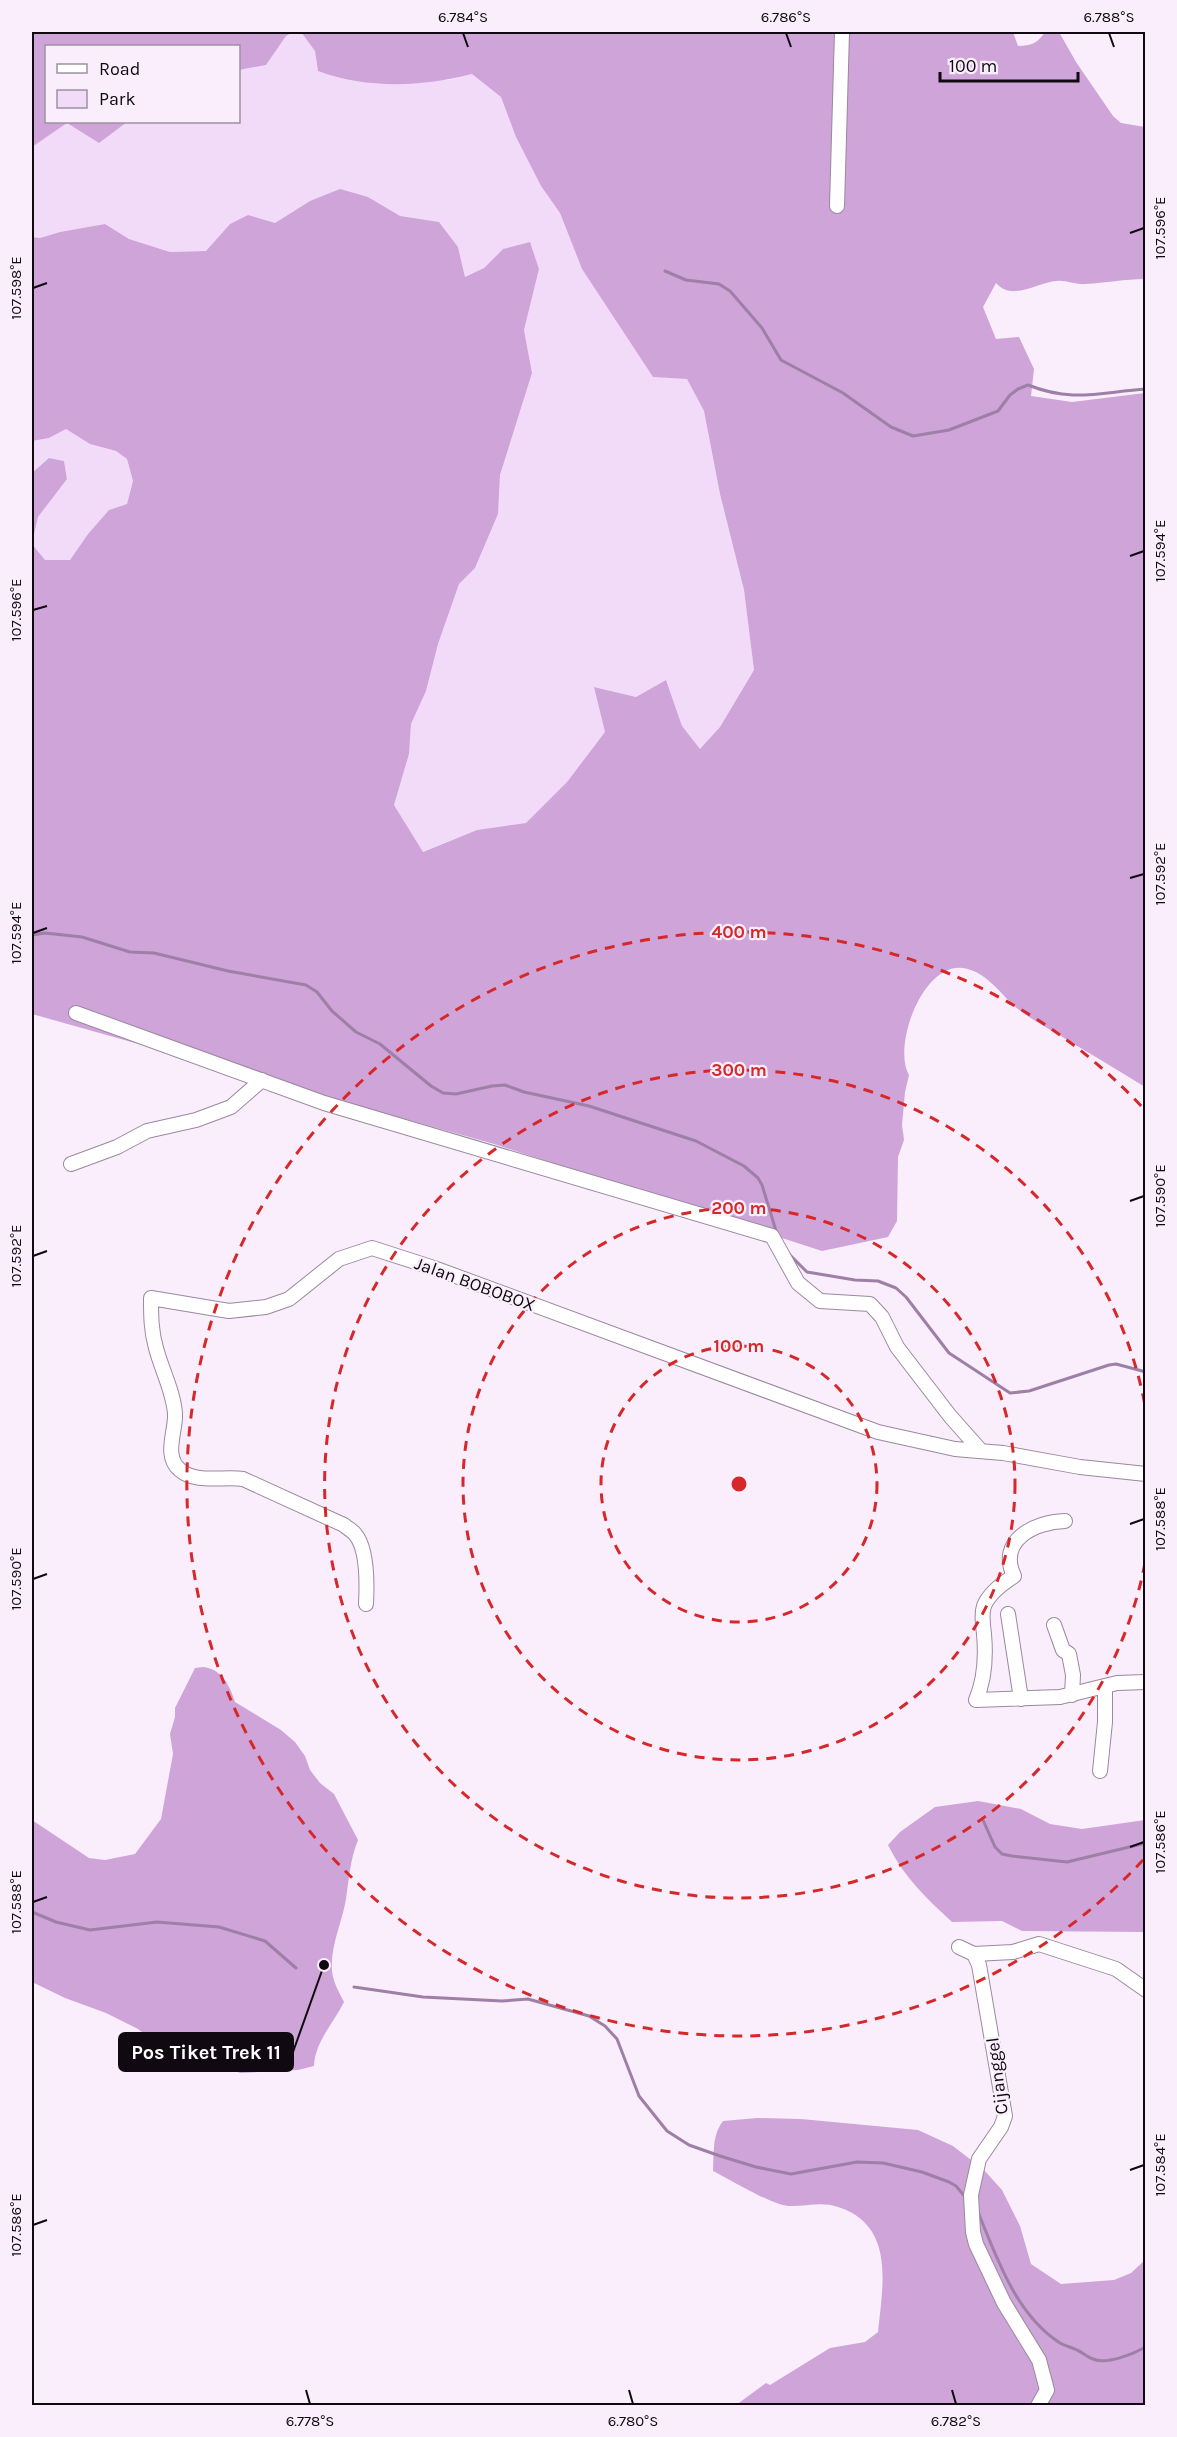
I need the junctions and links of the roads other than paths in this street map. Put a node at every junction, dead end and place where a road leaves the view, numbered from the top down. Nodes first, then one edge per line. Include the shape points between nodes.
1 (842, 32) edge
2 (837, 206) dead end
3 (76, 1013) dead end
4 (262, 1080) junction
5 (71, 1164) dead end
6 (981, 1451) junction
7 (1146, 1474) edge
8 (1065, 1521) dead end
9 (366, 1604) dead end
10 (1008, 1614) dead end
11 (1054, 1625) dead end
12 (1146, 1682) edge
13 (1105, 1686) junction
14 (1072, 1695) junction
15 (1021, 1699) junction
16 (1101, 1771) dead end
17 (959, 1947) dead end
18 (974, 1954) junction
19 (1146, 1990) edge
20 (1038, 2406) edge

1 - 2 street
3 - 4 street
4 - 5 street via 231,1107 147,1131
4 - 6 street via 324,1103 772,1236 798,1283 820,1301 870,1304 882,1317 897,1347
6 - 7 street, Jalan BOBOBOX
6 - 9 street, Jalan BOBOBOX via 878,1432 372,1248 339,1259 289,1299 266,1307 229,1311 151,1298 153,1337 175,1411 171,1441 179,1470 193,1477 243,1479 344,1525 356,1535 363,1552
8 - 15 street via 1037,1525 1020,1538 1010,1554 1014,1576 985,1604 984,1674 976,1700
10 - 15 street
11 - 14 street via 1063,1650 1069,1654
12 - 13 street
13 - 14 street
13 - 16 street
14 - 15 street
17 - 18 street
18 - 19 street via 1013,1952 1040,1944 1116,1969
18 - 20 street, Cijanggel via 1005,2116 980,2159 971,2195 973,2232 1004,2303 1039,2360 1047,2390

